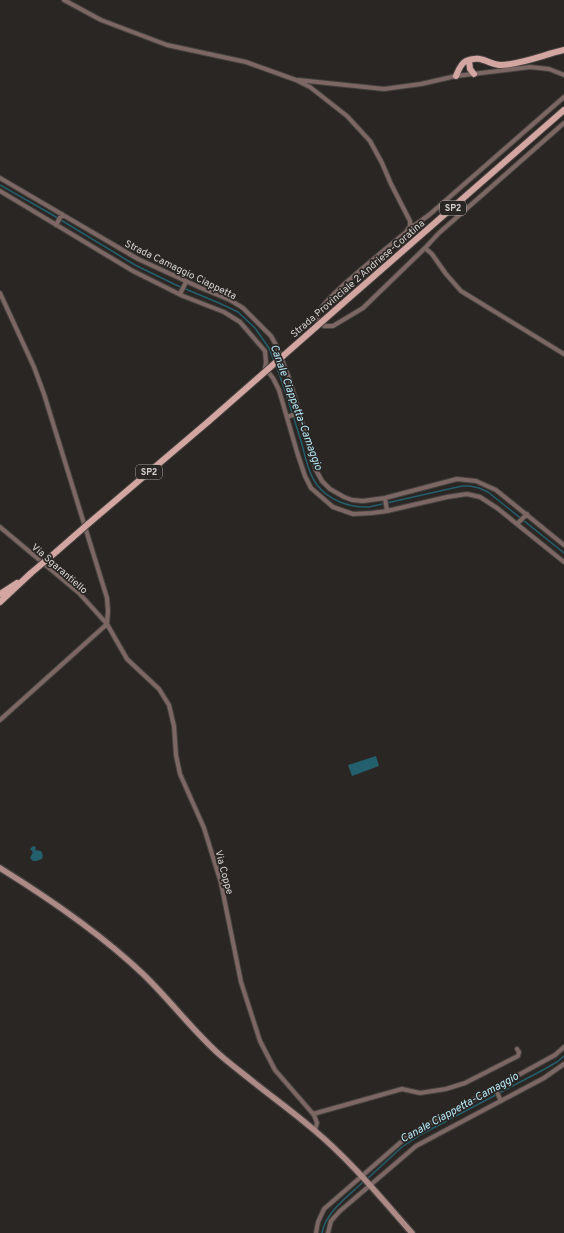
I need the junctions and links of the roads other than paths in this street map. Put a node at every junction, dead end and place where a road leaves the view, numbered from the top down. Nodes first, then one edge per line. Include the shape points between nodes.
1 (64, 0) edge
2 (564, 50) edge
3 (469, 60) junction
4 (474, 74) junction
5 (564, 75) edge
6 (456, 76) junction
7 (296, 80) junction
8 (564, 97) edge
9 (564, 110) edge
10 (564, 123) edge
11 (0, 178) edge
12 (0, 191) edge
13 (62, 214) junction
14 (56, 225) junction
15 (410, 226) junction
16 (426, 248) junction
17 (186, 282) junction
18 (0, 293) edge
19 (180, 294) junction
20 (564, 354) edge
21 (299, 413) junction
22 (286, 417) junction
23 (385, 498) junction
24 (387, 511) junction
25 (527, 514) junction
26 (517, 524) junction
27 (0, 527) edge
28 (564, 545) edge
29 (564, 562) edge
30 (31, 573) junction
31 (0, 594) edge
32 (0, 602) edge
33 (107, 624) junction
34 (0, 720) edge
35 (0, 868) edge
36 (564, 1047) edge
37 (517, 1048) dead end
38 (564, 1064) edge
39 (495, 1088) junction
40 (501, 1101) junction
41 (313, 1114) junction
42 (315, 1130) junction
43 (362, 1177) junction
44 (369, 1184) junction
45 (316, 1233) edge
46 (328, 1233) edge
47 (412, 1233) edge

1 - 7 street via 101,20 167,45 246,62
2 - 3 main road via 502,65 485,60
3 - 4 main road via 470,69
3 - 6 main road via 460,67
4 - 5 street via 530,67 549,69
4 - 6 street
6 - 7 street via 384,89
7 - 15 street via 310,87 347,116 370,141 410,221
8 - 15 street via 430,215 416,225
9 - 30 main road, Strada Provinciale 2 Andriese-Coratina / SP2, bridge
10 - 16 street via 439,233
11 - 13 street, Strada Camaggio Ciappetta
12 - 14 street
13 - 14 street
13 - 17 street, Strada Camaggio Ciappetta via 138,259
14 - 19 street via 133,271
15 - 16 street via 332,296 320,310 318,320 324,326 333,326 363,308
16 - 20 street via 461,291
17 - 19 street
17 - 21 street, Strada Camaggio Ciappetta via 230,300 242,308 270,336 289,378
18 - 33 street via 44,394 107,598
19 - 22 street via 224,312 240,322 256,340 264,351 265,368 279,390
21 - 22 street
21 - 23 street, Strada Camaggio Ciappetta via 316,470 330,489 352,500
22 - 24 street via 311,488 333,507 353,514
23 - 24 street
23 - 25 street, Strada Camaggio Ciappetta via 457,480 476,481 496,490
24 - 26 street via 467,494 480,497
25 - 26 street
25 - 28 street, Strada Camaggio Ciappetta
26 - 29 street
27 - 33 street, Via Sgarantiello via 78,593
30 - 31 main road
30 - 32 main road, Strada Provinciale 2 Andriese-Coratina / SP2
33 - 34 street
33 - 41 street, Via Coppe via 127,659 159,689 169,705 180,774 204,828 221,882 242,982 260,1041 275,1070
35 - 42 main road via 90,928 142,973 220,1055
36 - 39 street via 555,1055
37 - 41 street via 518,1056 459,1085 420,1093 402,1090
38 - 40 street
39 - 40 street
39 - 43 street via 409,1135
40 - 44 street via 416,1146
41 - 42 street via 317,1123
42 - 43 main road
43 - 44 main road
43 - 45 street via 324,1209
44 - 46 street via 340,1211 332,1221
44 - 47 main road

